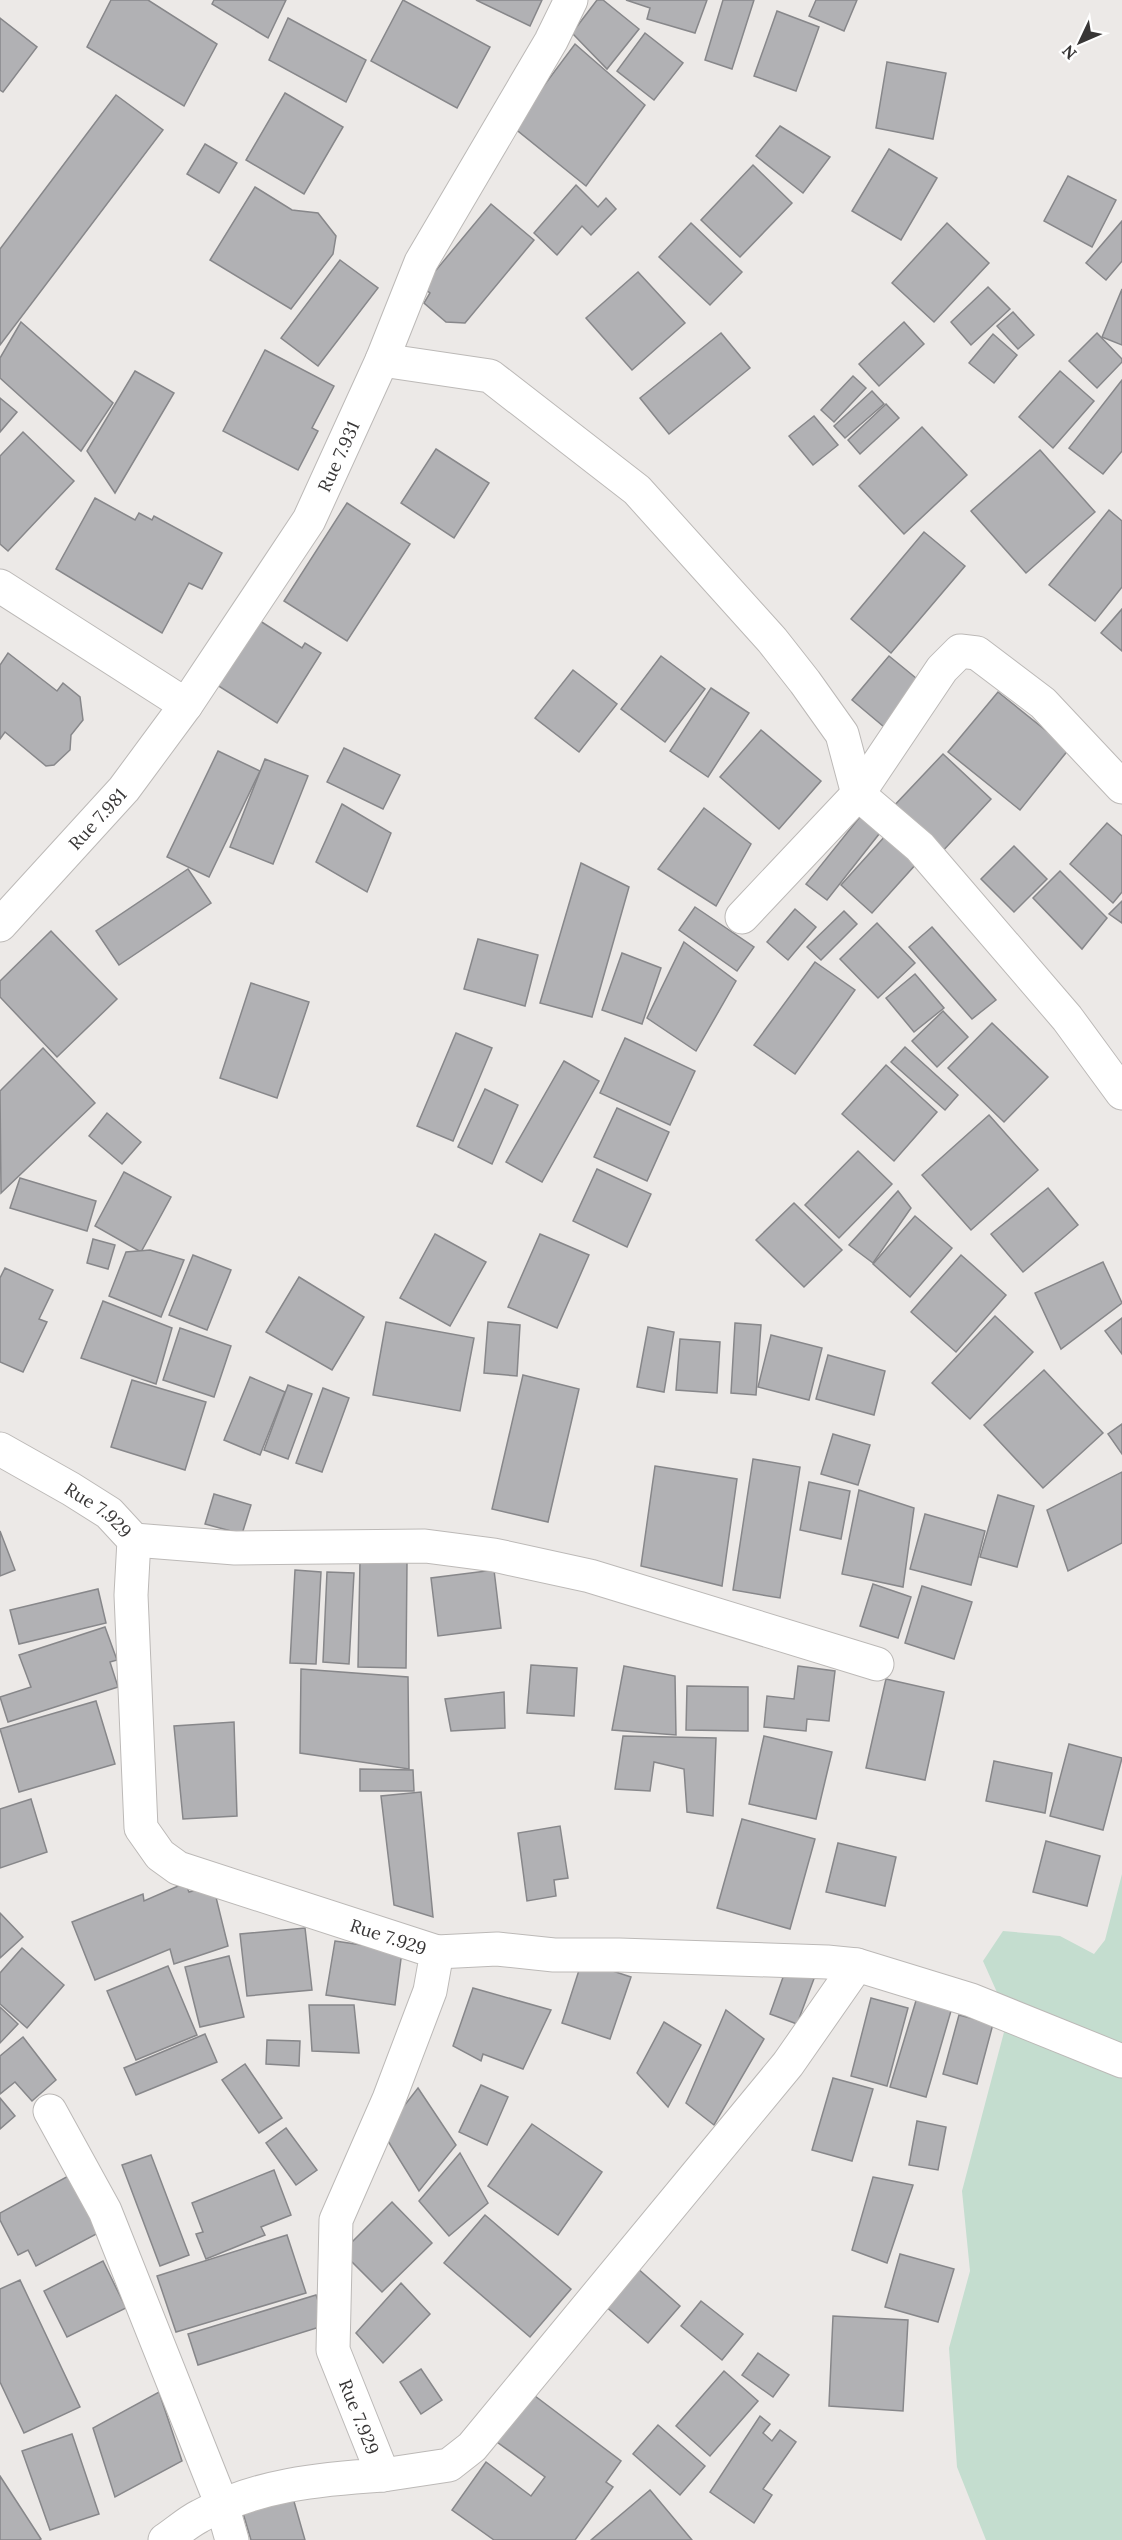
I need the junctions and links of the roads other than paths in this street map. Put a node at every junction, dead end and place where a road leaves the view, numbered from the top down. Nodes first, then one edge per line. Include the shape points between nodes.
1 (571, 0) edge
2 (382, 360) junction
3 (0, 586) edge
4 (186, 705) junction
5 (1122, 787) edge
6 (858, 794) junction
7 (742, 917) dead end
8 (0, 925) edge
9 (1122, 1093) edge
10 (0, 1449) edge
11 (134, 1540) junction
12 (877, 1664) dead end
13 (437, 1952) junction
14 (858, 1965) junction
15 (1122, 2061) edge
16 (50, 2111) dead end
17 (383, 2475) junction
18 (222, 2505) junction
19 (165, 2540) edge
20 (232, 2540) edge

1 - 2 street, Rue 7.931 via 551,41 421,262
2 - 4 street, Rue 7.931 via 309,520
2 - 6 street via 490,376 638,490 806,682 842,734
3 - 4 street
4 - 8 street, Rue 7.981 via 124,789
5 - 6 street via 1043,703 977,653 960,651 942,669
6 - 7 street
6 - 9 street via 920,846 1067,1018
10 - 11 street, Rue 7.929 via 109,1513
11 - 12 street via 235,1548 425,1546 494,1555 590,1576
11 - 13 street, Rue 7.929 via 131,1595 141,1828 160,1855 178,1868
13 - 14 street via 496,1949 554,1955
13 - 17 street, Rue 7.929 via 430,1991 389,2099 336,2220 333,2350
14 - 15 street via 971,2000
14 - 17 street via 788,2064 472,2447 449,2464
16 - 18 street via 105,2211
17 - 18 street, Rue 7.929 via 318,2479 251,2493
18 - 19 street, Rue 7.929
18 - 20 street

